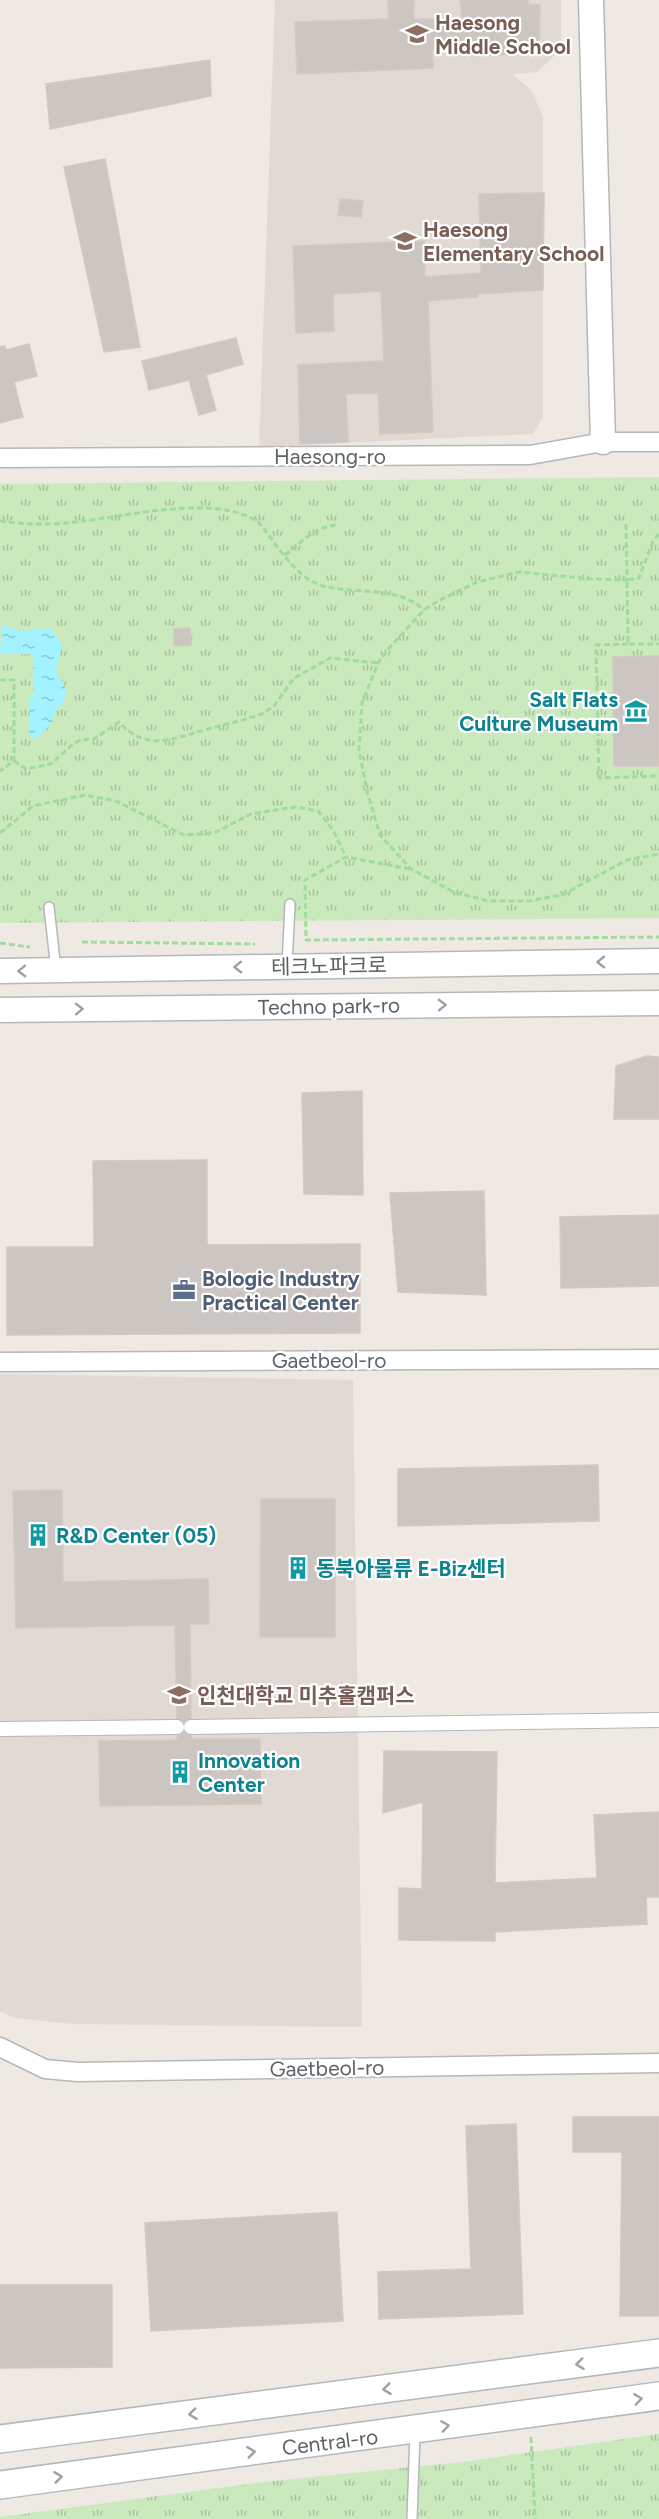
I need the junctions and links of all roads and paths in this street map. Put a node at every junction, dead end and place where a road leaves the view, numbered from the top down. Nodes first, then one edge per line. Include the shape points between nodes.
1 (591, 0) edge
2 (659, 441) edge
3 (603, 442) junction
4 (0, 458) edge
5 (0, 521) edge
6 (626, 524) dead end
7 (336, 525) dead end
8 (659, 534) edge
9 (285, 555) junction
10 (627, 580) junction
11 (424, 610) junction
12 (628, 644) junction
13 (659, 644) edge
14 (378, 663) junction
15 (0, 680) edge
16 (14, 761) junction
17 (0, 771) edge
18 (659, 776) edge
19 (0, 833) edge
20 (659, 854) edge
21 (346, 857) junction
22 (411, 869) junction
23 (290, 904) dead end
24 (49, 907) dead end
25 (659, 937) edge
26 (82, 942) dead end
27 (0, 944) edge
28 (255, 944) dead end
29 (30, 947) dead end
30 (659, 961) edge
31 (287, 966) junction
32 (56, 970) junction
33 (0, 971) edge
34 (659, 1002) edge
35 (0, 1010) edge
36 (659, 1359) edge
37 (0, 1362) edge
38 (659, 1720) edge
39 (177, 1727) dead end
40 (191, 1727) dead end
41 (0, 1729) edge
42 (0, 2047) edge
43 (659, 2063) edge
44 (659, 2353) edge
45 (659, 2396) edge
46 (415, 2430) junction
47 (531, 2433) dead end
48 (0, 2439) edge
49 (0, 2485) edge
50 (412, 2519) edge
51 (535, 2519) edge

1 - 3 street
2 - 3 street, Haesong-ro
3 - 4 street, Haesong-ro via 530,455
5 - 9 path via 81,522 169,509 234,511 259,523
6 - 10 path
7 - 9 path via 310,534
8 - 10 path via 639,578
9 - 11 path via 303,575 318,584 396,595
10 - 11 path via 519,572 477,582
10 - 12 path
11 - 14 path
12 - 13 path
12 - 18 path via 596,645 599,777
14 - 16 path via 330,658 294,678 274,706 262,714 178,739 144,740 130,734 119,722 94,739 80,740 51,764 26,769
14 - 22 path via 362,703 359,750 380,834
15 - 16 path via 14,680
16 - 17 path
19 - 21 path via 33,806 85,795 116,801 184,835 214,833 251,814 295,807 318,811
20 - 22 path via 627,860 562,895 529,901 488,901 454,892
21 - 22 path
21 - 25 path via 305,880 306,940
23 - 31 lane
24 - 32 lane
26 - 28 path
27 - 29 path
30 -> 31 street, 테크노파크로
31 -> 32 street, 테크노파크로
32 -> 33 street, 테크노파크로
35 -> 34 street, Techno park-ro
36 - 37 street, Gaetbeol-ro
38 - 40 street
39 - 41 street
42 - 43 street, Gaetbeol-ro via 45,2069 78,2072
44 -> 48 main road
46 -> 45 main road, Central-ro
49 -> 46 main road, Central-ro
46 - 50 lane
47 - 51 path

